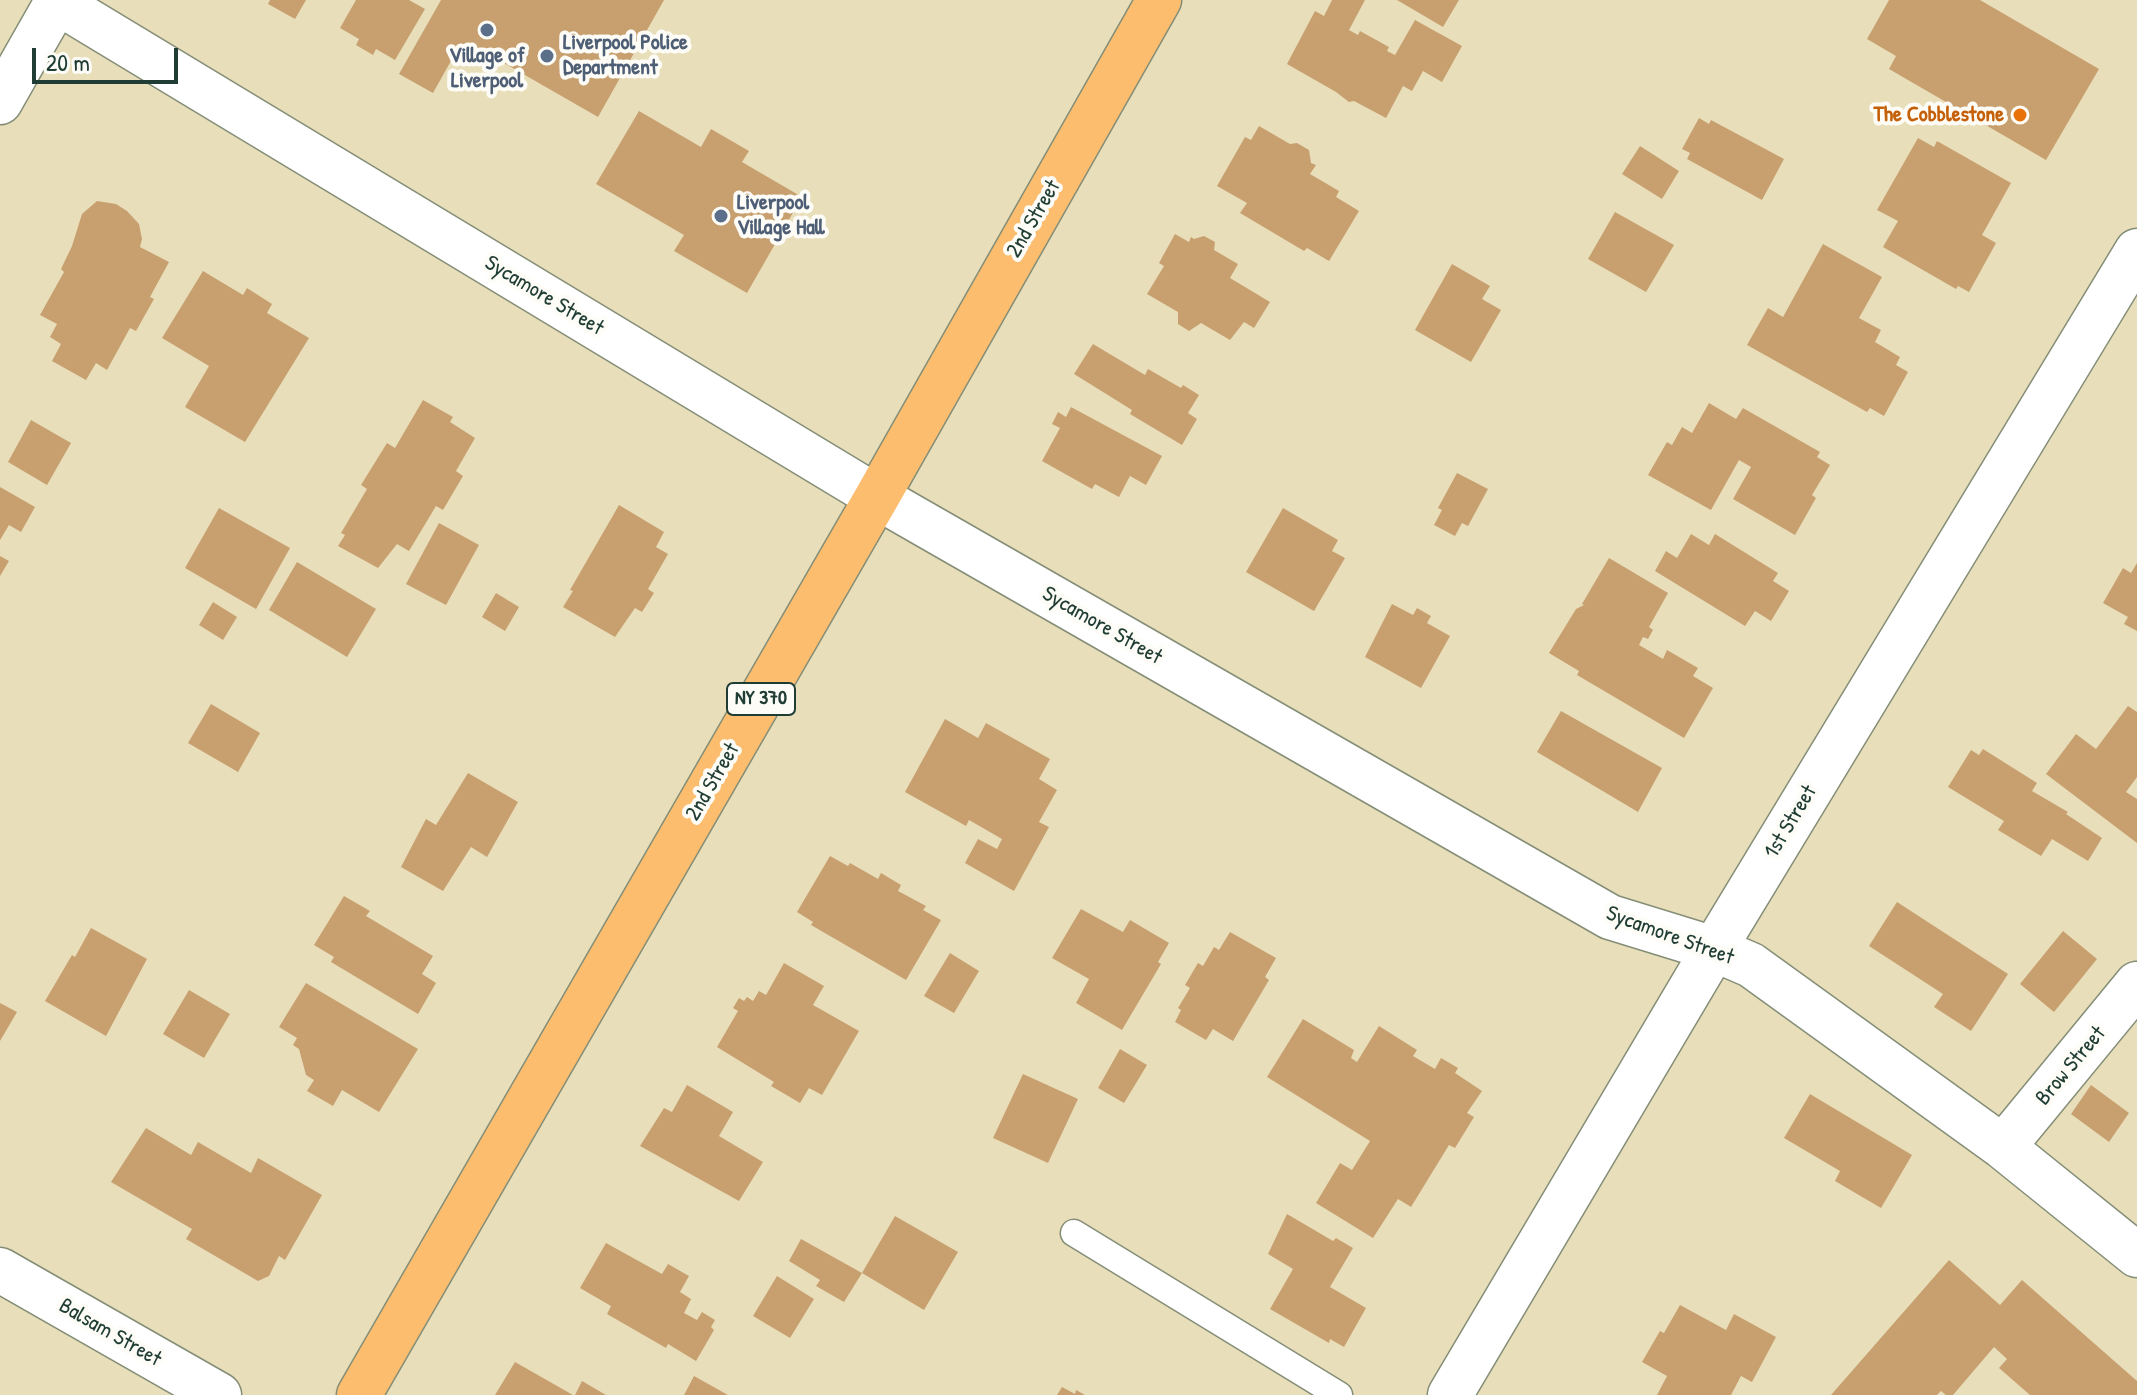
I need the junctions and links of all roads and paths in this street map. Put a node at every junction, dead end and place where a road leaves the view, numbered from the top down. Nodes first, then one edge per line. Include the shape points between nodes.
1 (1159, 0) edge
2 (57, 1) edge
3 (0, 102) edge
4 (2137, 251) edge
5 (877, 497) junction
6 (1714, 949) junction
7 (2137, 984) edge
8 (2003, 1147) junction
9 (1074, 1233) dead end
10 (2137, 1255) edge
11 (0, 1270) edge
12 (219, 1395) edge
13 (359, 1395) edge
14 (1339, 1395) edge
15 (1450, 1395) edge

1 - 5 main road, 2nd Street / NY 370
2 - 3 street
2 - 5 street, Sycamore Street
4 - 6 street, 1st Street
5 - 6 street, Sycamore Street via 1610,917
5 - 13 main road, 2nd Street / NY 370
6 - 8 street, Sycamore Street via 1751,965
6 - 15 street, 1st Street
7 - 8 street, Brow Street
8 - 10 street, Sycamore Street
9 - 14 lane
11 - 12 street, Balsam Street

